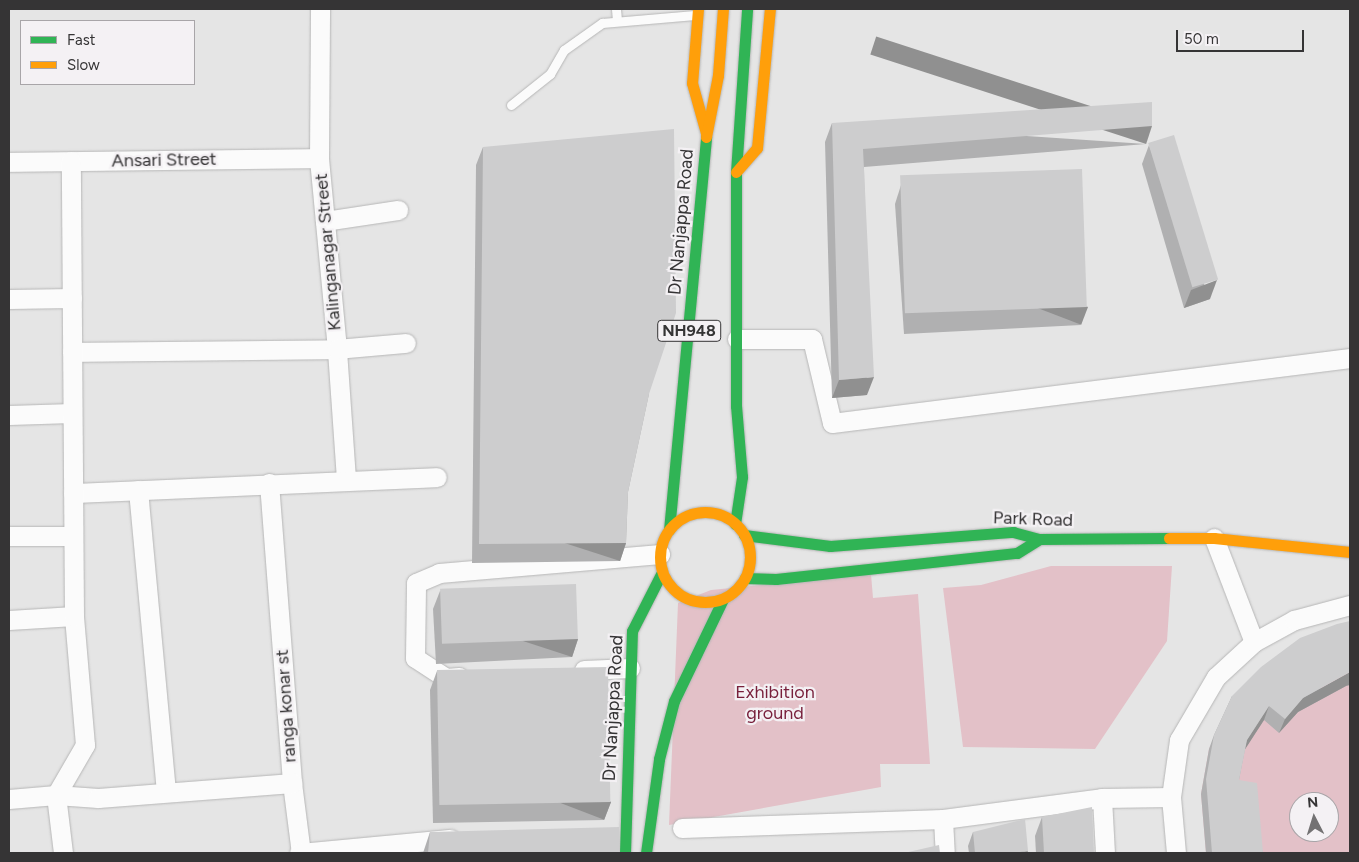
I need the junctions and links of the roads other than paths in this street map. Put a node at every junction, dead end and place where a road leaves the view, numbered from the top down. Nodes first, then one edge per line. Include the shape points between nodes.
1 (320, 9) edge
2 (616, 9) edge
3 (723, 9) edge
4 (747, 9) edge
5 (770, 9) edge
6 (698, 12) edge
7 (617, 21) junction
8 (511, 105) dead end
9 (706, 133) junction
10 (319, 158) junction
11 (9, 162) edge
12 (71, 162) junction
13 (736, 172) junction
14 (398, 210) dead end
15 (325, 221) junction
16 (72, 298) junction
17 (9, 299) edge
18 (737, 338) junction
19 (406, 343) dead end
20 (337, 349) junction
21 (72, 352) junction
22 (1350, 358) edge
23 (72, 413) junction
24 (9, 415) edge
25 (437, 477) dead end
26 (346, 479) junction
27 (269, 483) junction
28 (138, 490) junction
29 (73, 493) junction
30 (735, 524) junction
31 (669, 530) junction
32 (744, 535) junction
33 (9, 536) edge
34 (73, 536) junction
35 (1214, 538) junction
36 (1039, 539) junction
37 (1350, 552) edge
38 (661, 563) junction
39 (745, 578) junction
40 (723, 599) junction
41 (1350, 605) edge
42 (74, 616) junction
43 (9, 620) edge
44 (1254, 642) junction
45 (630, 668) junction
46 (562, 672) edge
47 (475, 676) edge
48 (292, 782) junction
49 (166, 792) junction
50 (56, 795) junction
51 (1171, 797) junction
52 (1102, 798) junction
53 (9, 799) edge
54 (943, 819) junction
55 (682, 828) dead end
56 (626, 830) junction
57 (606, 831) edge
58 (469, 837) edge
59 (63, 853) edge
60 (300, 853) edge
61 (625, 853) edge
62 (646, 853) edge
63 (945, 853) edge
64 (1105, 853) edge
65 (1176, 853) edge

1 - 10 street, Kalinganagar Street
2 - 7 lane
3 - 9 main road, NH948 via 718,75
4 - 13 main road, NH948
5 - 13 main road via 757,148
6 - 7 lane
6 - 9 main road, Dr Nanjappa Road via 692,83
7 - 8 lane via 602,23 564,50 550,74
9 - 31 main road, Dr Nanjappa Road / NH948
10 - 12 street, Ansari Street
10 - 15 street, Kalinganagar Street
11 - 12 street, Ansari Street
12 - 16 street
13 - 18 main road, NH948
14 - 15 street
15 - 20 street, Kalinganagar Street
16 - 17 street
16 - 21 street
18 - 22 street via 812,339 832,423
18 - 30 main road, NH948 via 736,406 742,477
19 - 20 street
20 - 21 street, Kalinganagar Street
20 - 26 street
21 - 23 street
23 - 24 street
23 - 29 street
25 - 26 street
26 - 27 street
27 - 28 street
27 - 48 street, ranga konar st
28 - 29 street
28 - 49 street
29 - 34 street
30 - 31 main road via 722,516 694,514
30 - 32 main road
31 - 38 main road, NH948
32 - 36 main road, Park Road via 830,546 1013,532
32 - 39 main road via 750,557
33 - 34 street
34 - 42 street
35 - 36 main road, Park Road
35 - 37 main road, Park Road
35 - 44 street
36 - 39 main road via 1017,552 776,579
38 - 40 main road via 669,585 687,598 709,602
38 - 45 main road, Dr Nanjappa Road / NH948 via 632,631
38 - 47 street via 439,573 416,582 415,658 446,678
39 - 40 main road
40 - 62 main road via 674,701 659,759
41 - 44 street via 1294,620
42 - 43 street
42 - 50 street via 85,745
44 - 51 street via 1216,677 1179,740
45 - 46 street
45 - 56 main road, Dr Nanjappa Road / NH948
48 - 49 street, ranga konar st
48 - 60 street
49 - 50 street, ranga konar st via 98,798
50 - 53 street, ranga konar st
50 - 59 street
51 - 52 street
51 - 65 street
52 - 54 street
52 - 64 street
54 - 55 street
54 - 63 street
56 - 57 street
56 - 61 main road, Dr Nanjappa Road / NH948
58 - 60 street

